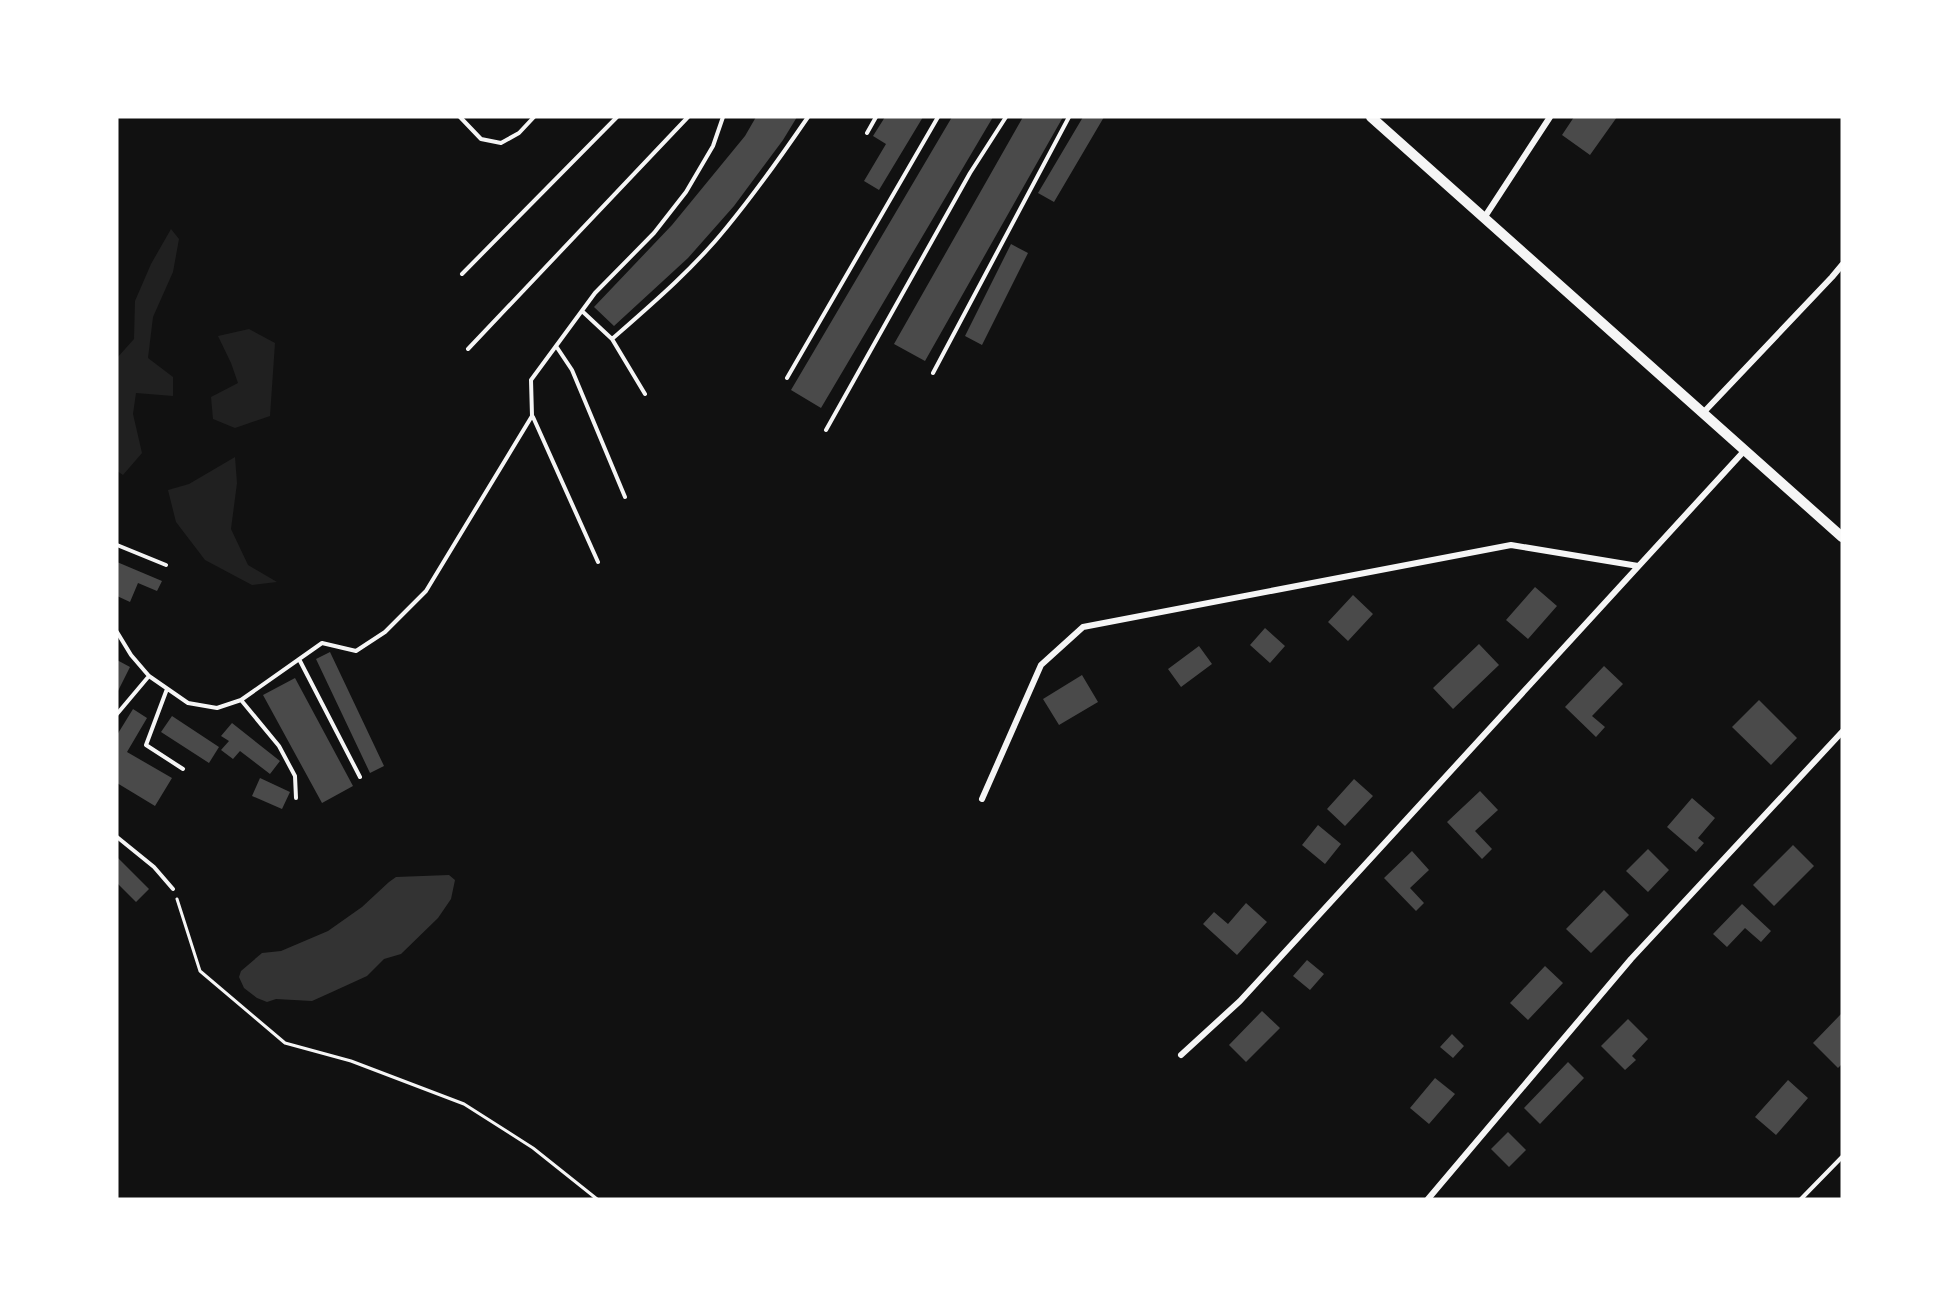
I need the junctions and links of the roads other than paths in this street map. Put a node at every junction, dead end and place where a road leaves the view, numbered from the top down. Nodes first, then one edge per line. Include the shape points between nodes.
1 (460, 117) edge
2 (534, 117) edge
3 (617, 117) edge
4 (688, 117) edge
5 (723, 117) edge
6 (808, 117) edge
7 (876, 117) edge
8 (938, 117) edge
9 (1006, 117) edge
10 (1069, 117) edge
11 (1371, 117) edge
12 (1550, 117) edge
13 (867, 133) dead end
14 (1484, 219) junction
15 (1842, 265) edge
16 (462, 274) dead end
17 (582, 311) junction
18 (612, 339) junction
19 (556, 346) junction
20 (468, 349) dead end
21 (933, 373) dead end
22 (787, 378) dead end
23 (645, 394) dead end
24 (1703, 413) junction
25 (532, 416) junction
26 (826, 430) dead end
27 (1745, 450) junction
28 (625, 497) dead end
29 (1842, 537) edge
30 (117, 545) edge
31 (598, 562) dead end
32 (166, 565) dead end
33 (1638, 566) junction
34 (117, 632) edge
35 (299, 659) junction
36 (149, 676) junction
37 (167, 688) junction
38 (242, 700) junction
39 (117, 714) edge
40 (1842, 732) edge
41 (183, 769) dead end
42 (360, 777) dead end
43 (296, 798) dead end
44 (982, 799) dead end
45 (117, 837) edge
46 (173, 889) road end
47 (1181, 1055) dead end
48 (1842, 1157) edge
49 (1428, 1199) edge
50 (1801, 1199) edge

1 - 2 lane via 481,139 501,143 519,133
3 - 16 lane
4 - 20 lane
5 - 17 lane via 713,146 686,192
6 - 18 lane via 726,229
7 - 13 lane
8 - 22 lane
9 - 26 lane via 970,173
10 - 21 lane
11 - 14 street
12 - 14 street
14 - 24 street
15 - 24 street
17 - 18 lane
17 - 19 lane
18 - 23 lane
19 - 25 lane via 531,380
19 - 28 lane via 572,370
24 - 27 street
25 - 31 lane
25 - 35 lane via 426,591 385,632 356,651 322,643
27 - 29 street
27 - 33 street
30 - 32 lane
33 - 44 street via 1511,545 1083,627 1041,665
33 - 47 street via 1240,1001
34 - 36 lane
35 - 38 lane
35 - 42 lane
36 - 37 lane
36 - 39 lane
37 - 38 lane via 189,703 217,708
37 - 41 lane via 146,745
38 - 43 lane via 279,746 295,776
40 - 49 street via 1631,959
45 - 46 lane via 154,867
48 - 50 lane

